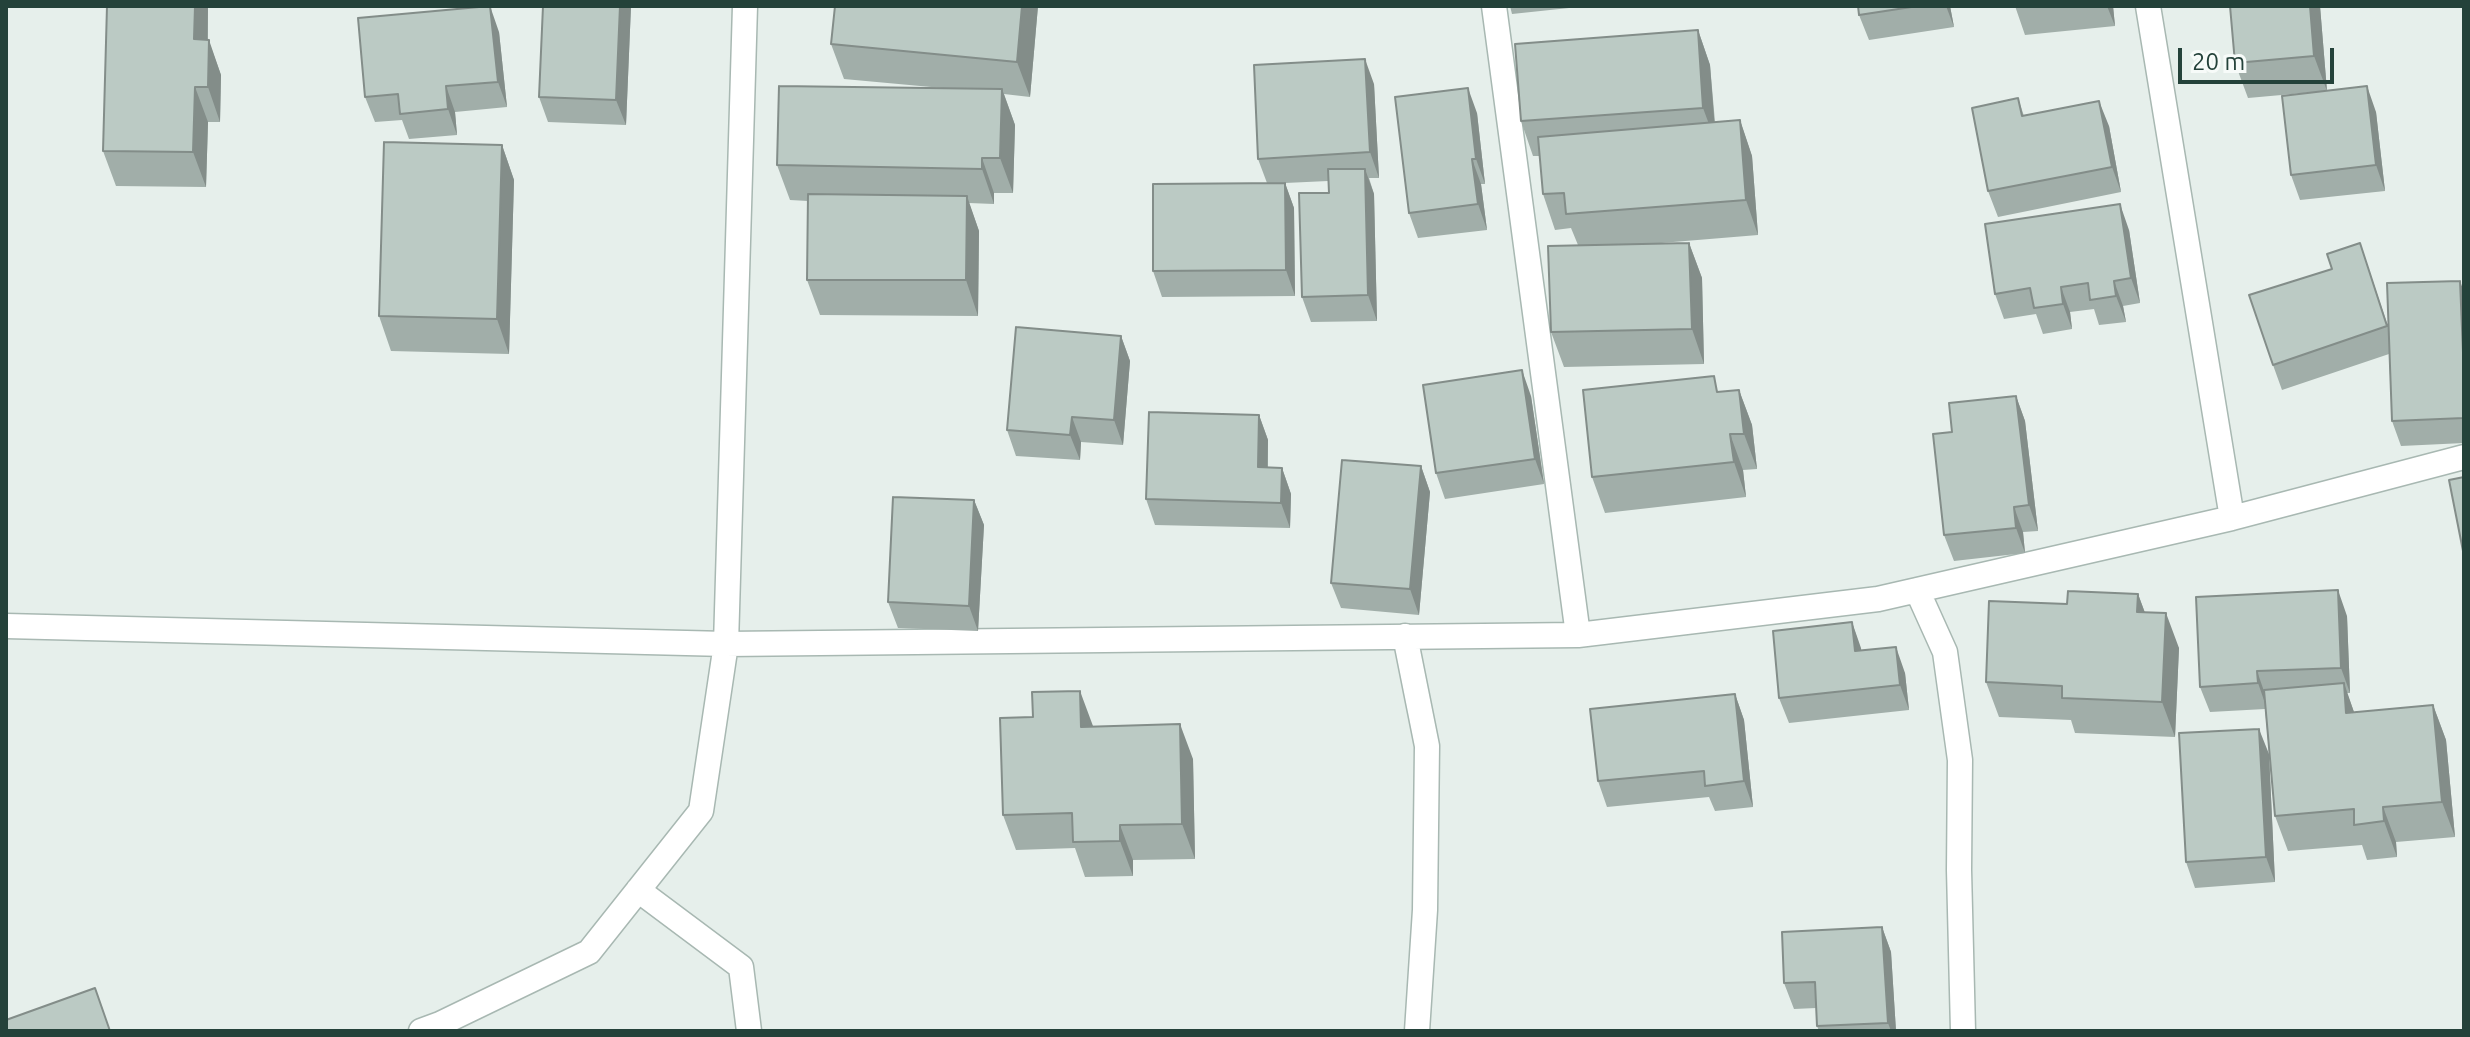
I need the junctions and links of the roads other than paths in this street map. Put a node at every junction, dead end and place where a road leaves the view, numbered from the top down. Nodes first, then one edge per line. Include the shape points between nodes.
1 (745, 6) edge
2 (1494, 6) edge
3 (2148, 6) edge
4 (2464, 457) edge
5 (2232, 518) junction
6 (1917, 590) junction
7 (6, 626) edge
8 (1578, 635) junction
9 (1405, 636) junction
10 (726, 644) junction
11 (638, 890) junction
12 (435, 1029) edge
13 (749, 1031) edge
14 (1417, 1031) edge
15 (1963, 1031) edge

1 - 10 street
2 - 8 street
3 - 5 street
4 - 5 street
5 - 6 street
6 - 8 street
6 - 15 street via 1945,652 1960,760
7 - 10 street
8 - 9 street
9 - 10 street
9 - 14 street via 1427,746
10 - 11 street via 701,811
11 - 12 street via 589,952
11 - 13 street via 741,967

